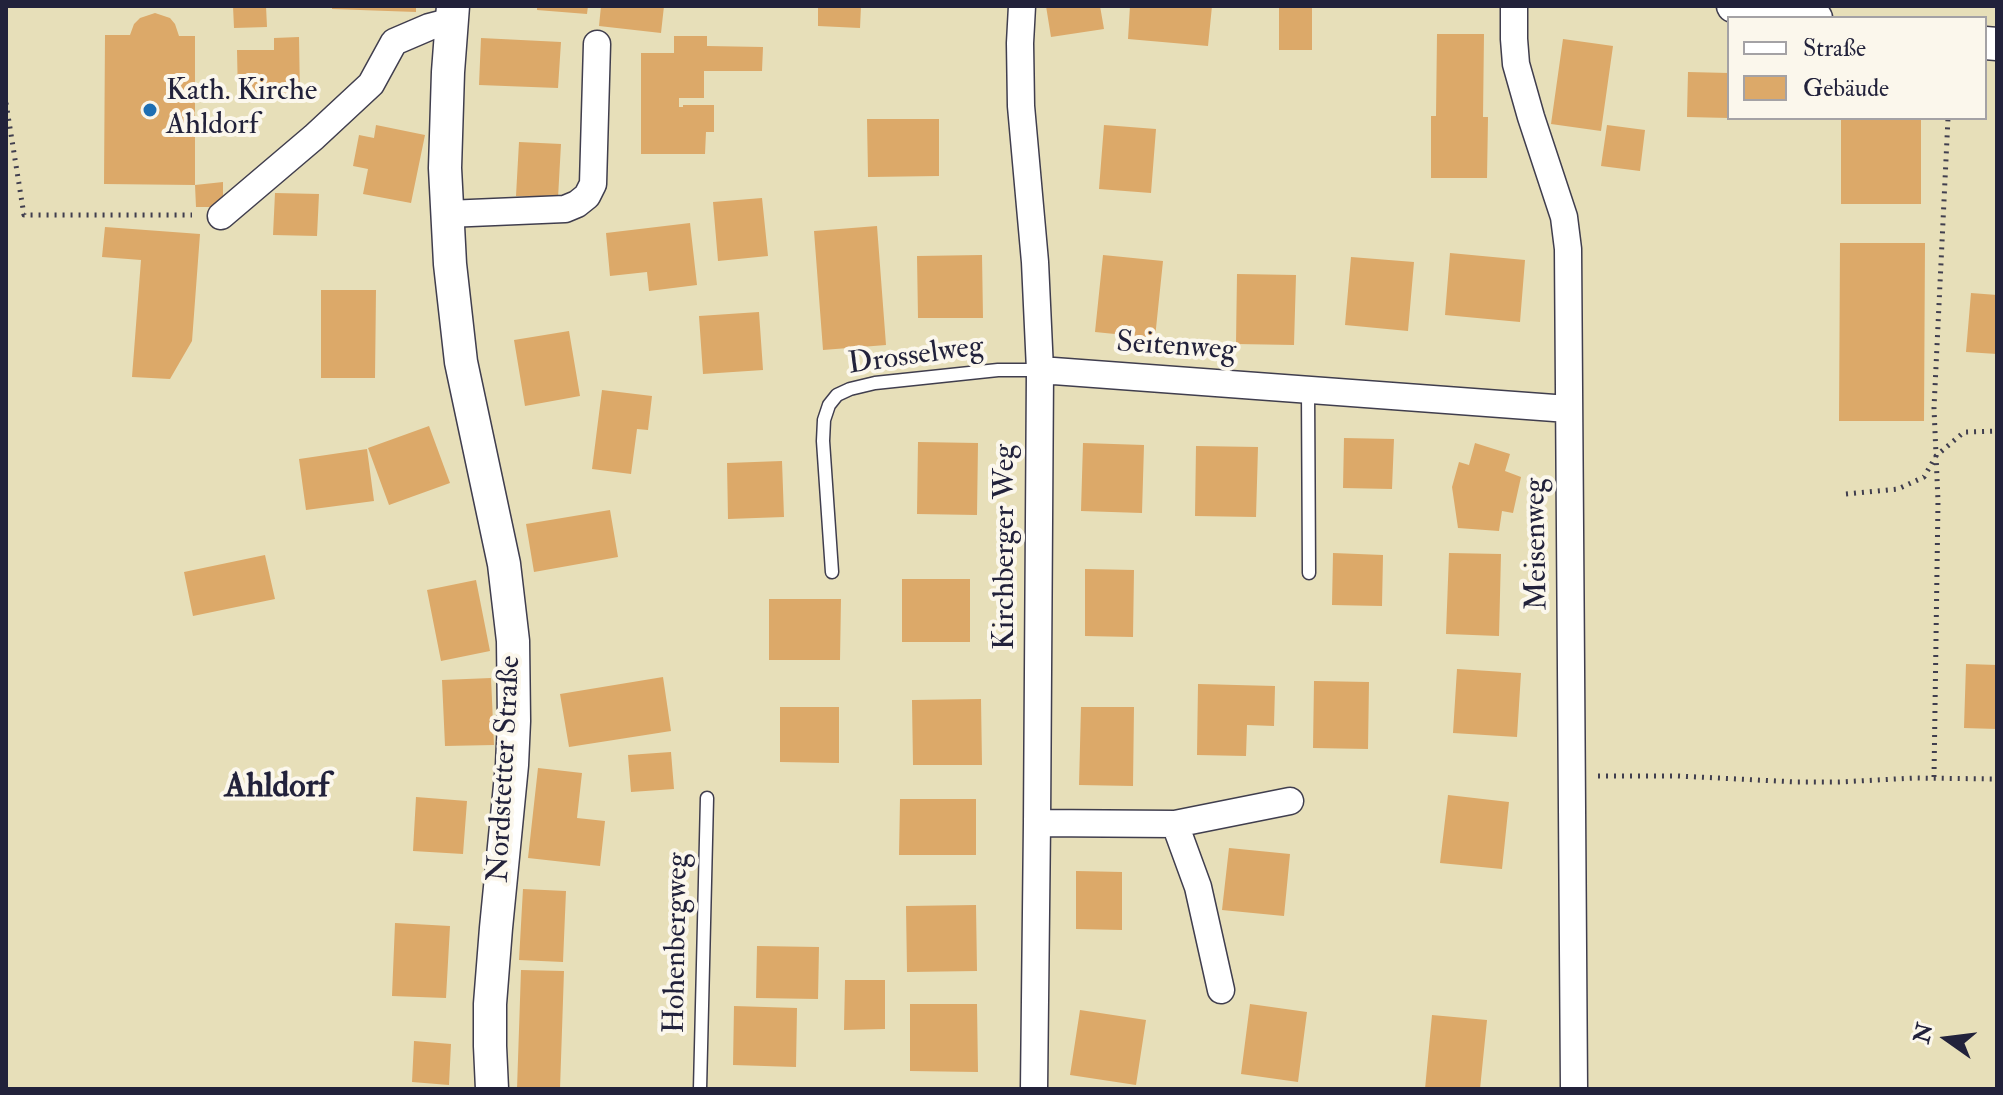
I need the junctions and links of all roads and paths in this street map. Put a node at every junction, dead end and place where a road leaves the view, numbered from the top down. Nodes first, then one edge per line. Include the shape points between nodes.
1 (1022, 6) edge
2 (1514, 6) edge
3 (1733, 6) edge
4 (452, 14) edge
5 (1802, 16) edge
6 (597, 44) dead end
7 (6, 103) edge
8 (1948, 120) edge
9 (447, 214) junction
10 (221, 216) joint
11 (1040, 370) junction
12 (1308, 390) junction
13 (1568, 409) junction
14 (1997, 431) edge
15 (1936, 456) junction
16 (1846, 494) dead end
17 (832, 572) dead end
18 (1309, 573) dead end
19 (1572, 776) junction
20 (1934, 777) junction
21 (1997, 779) edge
22 (707, 798) dead end
23 (1290, 801) dead end
24 (1037, 823) junction
25 (1175, 824) junction
26 (1221, 990) dead end
27 (492, 1089) edge
28 (700, 1089) edge
29 (1034, 1089) edge
30 (1574, 1089) edge

1 - 11 street, Kirchberger Weg via 1021,106
2 - 13 street, Meisenweg via 1516,64 1564,217
3 - 5 street
4 - 9 street, Nordstetter Straße
4 - 10 street via 394,42 371,84
6 - 9 street via 593,184 587,196 565,209
7 - 10 path via 24,215
8 - 15 path
9 - 27 street, Nordstetter Straße via 461,362 504,564 513,641 512,765 490,1004
11 - 12 street, Seitenweg
11 - 17 lane, Drosselweg via 875,383 837,395 824,420 823,441
11 - 24 street, Kirchberger Weg
12 - 13 street, Seitenweg
12 - 18 lane
13 - 19 street, Meisenweg
14 - 15 path via 1964,432
15 - 16 path via 1924,477 1898,489
15 - 20 path
19 - 20 path via 1825,782
19 - 30 street, Meisenweg
20 - 21 path
22 - 28 lane, Hohenbergweg
23 - 25 street
24 - 25 street
24 - 29 street, Kirchberger Weg
25 - 26 street via 1198,887

